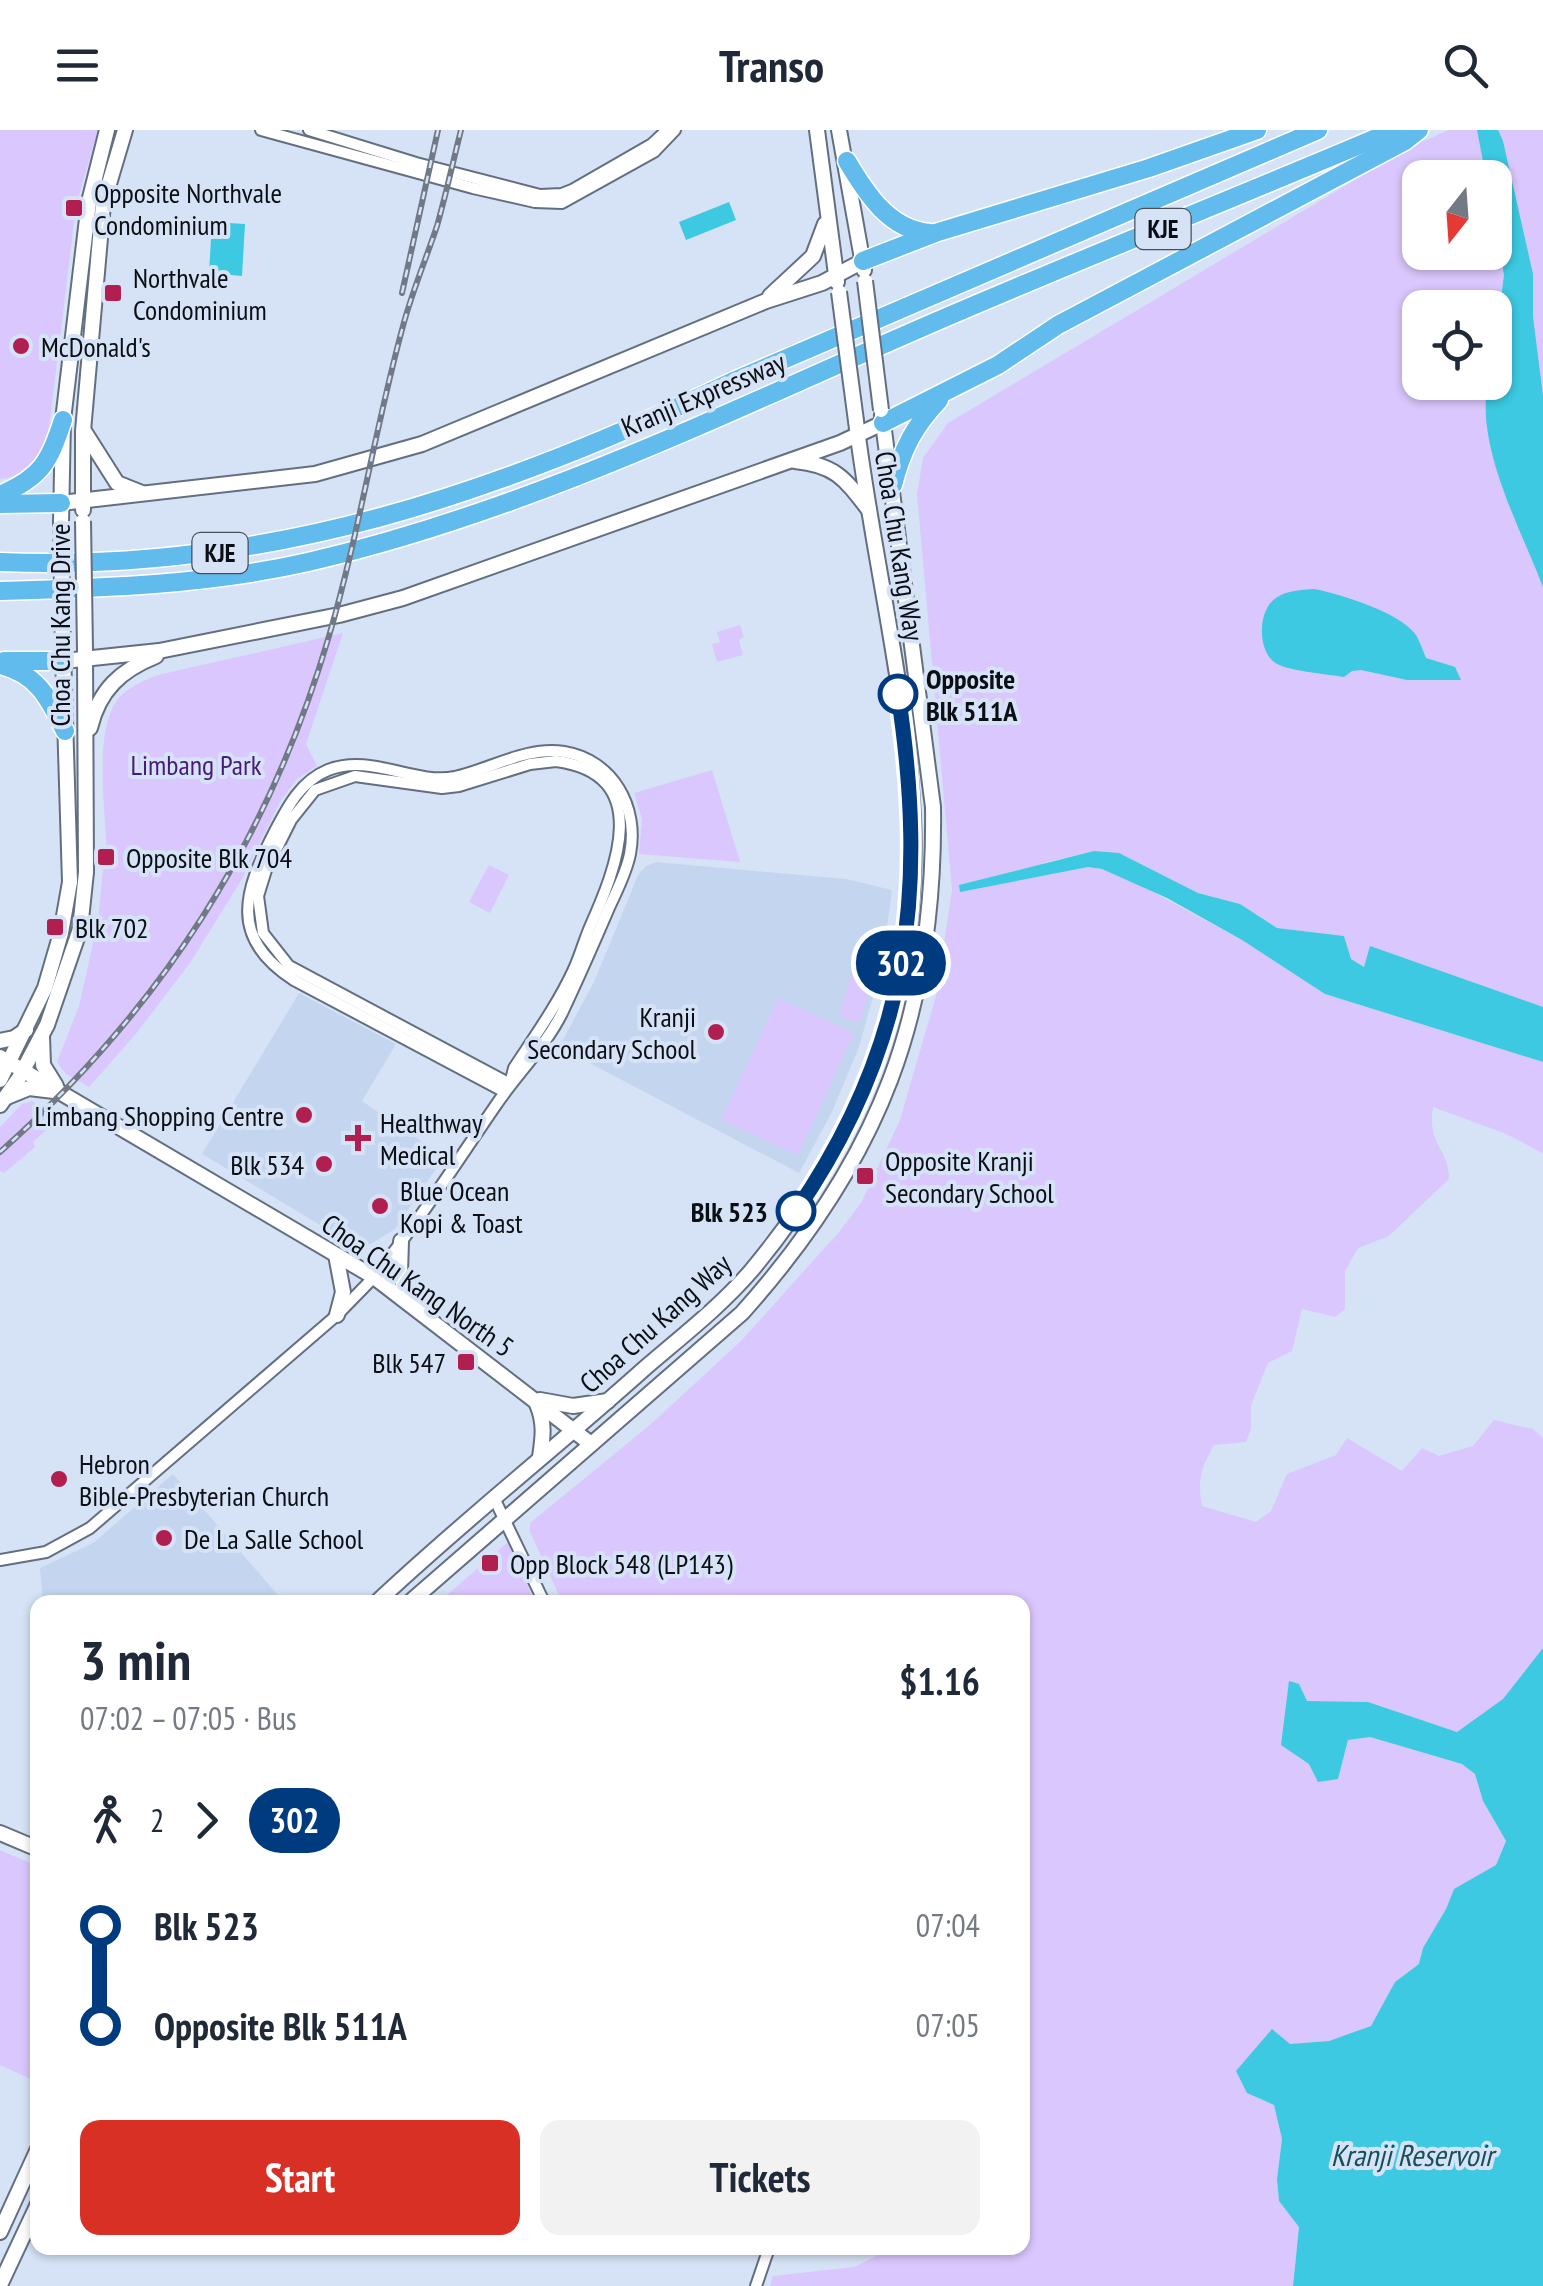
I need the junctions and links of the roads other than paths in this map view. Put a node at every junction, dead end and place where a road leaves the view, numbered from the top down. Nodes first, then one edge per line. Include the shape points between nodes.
1 (107, 130) edge
2 (125, 130) edge
3 (261, 130) edge
4 (308, 130) edge
5 (667, 130) edge
6 (675, 130) edge
7 (816, 130) edge
8 (839, 130) edge
9 (1257, 130) edge
10 (1318, 130) edge
11 (1396, 130) edge
12 (1420, 130) edge
13 (323, 141) junction
14 (846, 161) junction
15 (588, 186) junction
16 (516, 189) junction
17 (534, 202) junction
18 (827, 216) junction
19 (935, 233) junction
20 (862, 261) junction
21 (835, 276) junction
22 (766, 300) junction
23 (946, 392) junction
24 (882, 416) junction
25 (63, 420) junction
26 (857, 428) junction
27 (83, 430) junction
28 (791, 460) junction
29 (893, 485) junction
30 (0, 495) edge
31 (146, 495) junction
32 (83, 502) junction
33 (62, 503) junction
34 (0, 504) edge
35 (870, 510) junction
36 (0, 562) edge
37 (0, 590) edge
38 (159, 650) junction
39 (86, 655) junction
40 (64, 657) junction
41 (0, 663) edge
42 (65, 731) junction
43 (85, 749) junction
44 (26, 1030) junction
45 (42, 1036) junction
46 (0, 1041) edge
47 (11, 1064) edge
48 (0, 1080) edge
49 (508, 1088) junction
50 (59, 1091) junction
51 (3, 1101) edge
52 (402, 1242) junction
53 (336, 1255) junction
54 (374, 1278) junction
55 (408, 1302) junction
56 (336, 1316) junction
57 (534, 1399) junction
58 (609, 1400) junction
59 (574, 1430) junction
60 (591, 1444) junction
61 (540, 1457) junction
62 (494, 1498) junction
63 (506, 1518) junction
64 (0, 1560) edge
65 (385, 1595) edge
66 (418, 1595) edge
67 (541, 1595) edge
68 (0, 1833) edge
69 (30, 1846) edge
70 (30, 2166) edge
71 (30, 2221) edge
72 (0, 2232) edge
73 (767, 2255) edge
74 (0, 2285) edge
75 (756, 2286) edge

1 - 25 main road, Choa Chu Kang Drive via 89,202
2 - 27 main road, Choa Chu Kang Drive via 103,204
3 - 13 street
4 - 13 street
5 - 15 street
6 - 15 street via 654,152
7 - 18 main road, Choa Chu Kang Way
8 - 14 main road, Choa Chu Kang Way
9 - 19 highway
10 - 36 highway, Kranji Expressway / KJE via 644,423 436,504 222,553
11 - 37 highway, Kranji Expressway / KJE via 554,487 439,526 227,576
12 - 23 highway
13 - 16 street
13 - 17 street
14 - 19 highway via 886,214
14 - 20 main road, Choa Chu Kang Way
15 - 16 street via 540,195
15 - 17 street via 562,203
16 - 17 street
18 - 21 main road, Choa Chu Kang Way
18 - 22 main road via 813,256
19 - 20 highway
20 - 21 main road
20 - 24 main road, Choa Chu Kang Way, bridge
21 - 22 main road
21 - 26 main road, Choa Chu Kang Way, bridge
22 - 31 main road via 422,444 315,474
23 - 24 highway
23 - 29 highway via 917,424
24 - 26 main road
24 - 29 main road, Choa Chu Kang Way
25 - 30 highway via 39,472
25 - 33 main road, Choa Chu Kang Drive
26 - 28 main road
26 - 35 main road, Choa Chu Kang Way
27 - 31 main road via 117,482
27 - 32 main road, Choa Chu Kang Drive
28 - 35 main road via 837,472
28 - 38 main road via 402,598
29 - 60 main road, Choa Chu Kang Way via 925,731 934,870 924,962 900,1055 859,1152 786,1262 742,1313
31 - 32 main road
32 - 33 main road
32 - 39 main road, Choa Chu Kang Drive, bridge
33 - 34 highway
33 - 40 main road, Choa Chu Kang Drive, bridge
35 - 58 main road, Choa Chu Kang Way via 913,820 911,896 888,1022 862,1096 796,1211 749,1272
38 - 39 main road
38 - 43 main road via 108,686
39 - 40 main road
39 - 43 main road, Choa Chu Kang Drive
40 - 41 highway
40 - 42 main road, Choa Chu Kang Drive
41 - 42 highway via 44,689
42 - 44 main road, Choa Chu Kang Drive via 70,882 55,959
43 - 45 main road, Choa Chu Kang Drive via 80,928
44 - 46 main road
44 - 47 main road, Choa Chu Kang Drive
45 - 47 main road, Choa Chu Kang Drive
45 - 50 main road via 44,1065
47 - 48 main road, Choa Chu Kang Drive
47 - 50 main road, Choa Chu Kang North 5
47 - 51 main road, Choa Chu Kang Drive
49 - 49 street via 294,980 260,951 249,926 251,881 282,816 310,780 354,765 441,779 544,751 591,761 620,787 632,837 627,867 562,1013
49 - 52 street
50 - 51 main road via 28,1088
50 - 53 main road, Choa Chu Kang North 5
52 - 54 street
52 - 55 main road via 400,1274
53 - 54 main road, Choa Chu Kang North 5
53 - 56 main road via 344,1292
54 - 55 main road, Choa Chu Kang North 5
54 - 56 street
55 - 57 main road, Choa Chu Kang North 5
56 - 64 street via 90,1528 46,1552
57 - 58 main road via 583,1406
57 - 59 main road, Choa Chu Kang North 5
57 - 61 main road via 543,1417
58 - 59 main road, Choa Chu Kang Way
59 - 60 main road, Choa Chu Kang North 5
59 - 61 main road, Choa Chu Kang Way
60 - 63 main road, Choa Chu Kang Way
61 - 62 main road, Choa Chu Kang Way
62 - 63 street
62 - 65 main road, Choa Chu Kang Way
63 - 66 main road, Choa Chu Kang Way
63 - 67 street
68 - 69 main road
70 - 72 main road
71 - 74 main road
73 - 75 street

